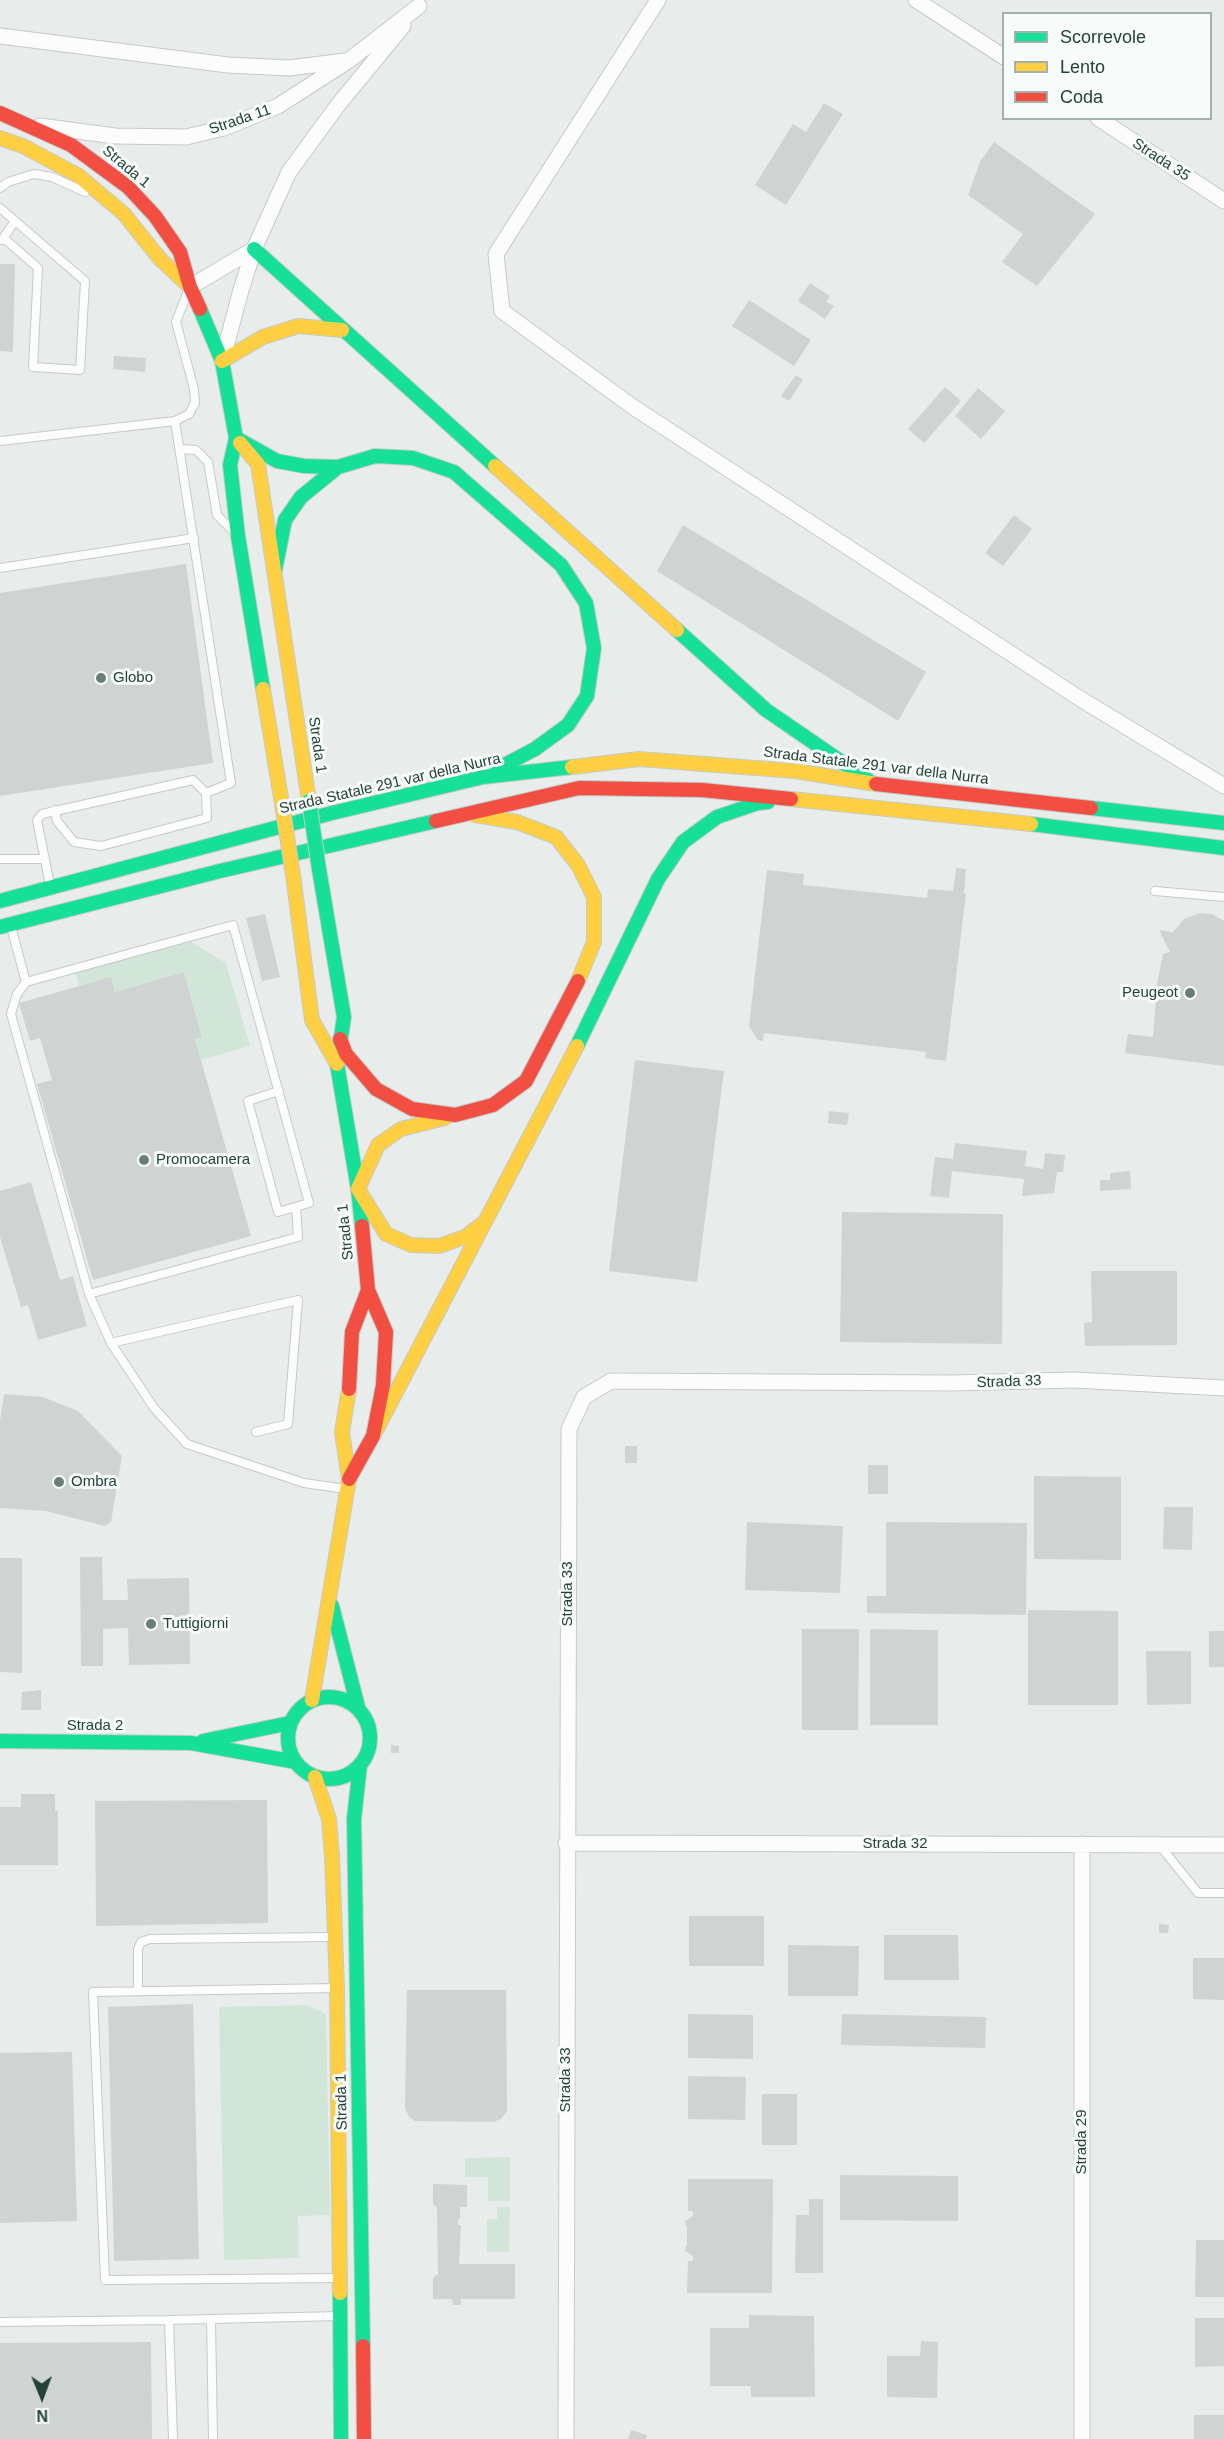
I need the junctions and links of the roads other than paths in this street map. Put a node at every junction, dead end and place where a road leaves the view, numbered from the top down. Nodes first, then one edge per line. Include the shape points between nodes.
1 (658, 0) edge
2 (916, 0) edge
3 (421, 3) edge
4 (0, 36) edge
5 (1002, 56) edge
6 (348, 61) junction
7 (0, 113) edge
8 (1101, 120) edge
9 (29, 124) junction
10 (0, 138) edge
11 (0, 188) edge
12 (1224, 201) edge
13 (0, 208) edge
14 (124, 214) junction
15 (15, 221) junction
16 (1, 240) edge
17 (254, 249) junction
18 (190, 287) junction
19 (342, 330) junction
20 (222, 361) junction
21 (175, 421) junction
22 (236, 438) junction
23 (0, 441) edge
24 (180, 449) junction
25 (338, 467) junction
26 (238, 536) junction
27 (194, 538) junction
28 (0, 568) edge
29 (275, 570) junction
30 (483, 777) junction
31 (871, 783) junction
32 (1224, 786) edge
33 (206, 793) junction
34 (795, 799) junction
35 (55, 810) junction
36 (464, 813) junction
37 (1223, 819) edge
38 (1224, 848) edge
39 (0, 859) edge
40 (45, 859) junction
41 (51, 887) junction
42 (1155, 891) dead end
43 (1224, 897) edge
44 (0, 901) edge
45 (5, 926) edge
46 (26, 982) junction
47 (340, 1039) junction
48 (337, 1064) junction
49 (279, 1091) junction
50 (455, 1115) junction
51 (358, 1189) junction
52 (296, 1207) junction
53 (487, 1221) junction
54 (368, 1290) junction
55 (89, 1294) junction
56 (111, 1343) junction
57 (1224, 1388) edge
58 (256, 1432) dead end
59 (373, 1436) junction
60 (349, 1484) junction
61 (330, 1599) junction
62 (312, 1700) junction
63 (358, 1707) junction
64 (290, 1723) junction
65 (0, 1741) edge
66 (191, 1743) junction
67 (296, 1762) junction
68 (360, 1765) junction
69 (315, 1777) junction
70 (566, 1843) junction
71 (1082, 1844) junction
72 (1159, 1845) junction
73 (1224, 1845) edge
74 (1224, 1893) edge
75 (335, 1937) junction
76 (337, 1988) junction
77 (138, 1991) junction
78 (340, 2278) junction
79 (341, 2316) junction
80 (169, 2319) junction
81 (211, 2319) junction
82 (0, 2322) edge
83 (173, 2439) edge
84 (213, 2439) edge
85 (341, 2439) edge
86 (364, 2439) edge
87 (566, 2439) edge
88 (1082, 2439) edge

1 - 32 street via 496,254 502,311 633,407 1078,699
2 - 5 street
3 - 6 street, Strada 11
3 - 17 street, Strada 11 via 289,172
4 - 6 street via 228,65 289,68
6 - 9 street, Strada 11 via 278,106 224,128 186,137 115,136
7 - 9 main road, Strada 1
8 - 12 street, Strada 35
9 - 18 main road, Strada 1 via 70,145 129,188 180,252
10 - 14 main road, Strada 1 via 79,176
11 - 14 lane via 28,176 52,177
13 - 15 lane
14 - 18 main road, Strada 1 via 160,259
15 - 16 lane
15 - 16 lane via 85,281 80,370 33,367 38,268 6,240
17 - 18 street
17 - 19 main road
17 - 20 street, Strada 11
18 - 20 main road, Strada 1
18 - 21 lane via 176,322 195,403 189,414
19 - 20 main road via 298,326 263,337
19 - 31 main road via 766,710
20 - 22 main road, Strada 1
21 - 23 lane
21 - 24 lane
22 - 25 main road via 278,461
22 - 26 main road, Strada 1 via 230,465
22 - 29 main road, Strada 1 via 258,464
24 - 26 lane via 196,450 208,462 217,515
24 - 27 lane
25 - 29 main road via 301,497 285,520
25 - 30 main road via 375,456 413,458 454,472 561,565 586,603 594,648 587,696 568,724 535,749
26 - 48 main road, Strada 1, bridge via 293,875 312,1020
27 - 28 lane
27 - 33 lane via 231,783
29 - 47 main road, Strada 1, bridge via 344,1017
30 - 31 main road, Strada Statale 291 var della Nurra via 639,759 795,771
30 - 41 main road, Strada Statale 291 var della Nurra
31 - 37 main road, Strada Statale 291 var della Nurra
33 - 35 lane via 193,780
33 - 35 lane via 207,818 101,846 74,842 57,821
34 - 36 main road via 702,790 579,789
34 - 38 main road
34 - 53 main road via 758,803 717,817 683,842 658,879
35 - 40 lane via 37,820
36 - 45 main road
36 - 50 main road via 517,822 556,837 578,865 594,897 594,942 578,982 526,1082 492,1105
39 - 40 lane
40 - 41 lane
41 - 44 main road, Strada Statale 291 var della Nurra
42 - 43 lane
45 - 46 lane
46 - 49 lane via 233,925
46 - 55 lane via 11,1014
47 - 48 main road, Strada 1
47 - 50 main road via 346,1054 376,1089 412,1109
48 - 51 main road, Strada 1
49 - 52 lane via 309,1203
49 - 52 lane via 248,1101 278,1212
50 - 51 main road via 401,1129 378,1145
51 - 53 main road via 386,1234 411,1245 440,1246
51 - 54 main road, Strada 1
52 - 55 lane via 298,1237
53 - 59 main road
54 - 59 main road, Strada 1 via 386,1332 383,1385
54 - 60 main road, Strada 1 via 352,1332 342,1432
55 - 56 lane
56 - 58 lane via 298,1300 288,1424
56 - 60 lane via 154,1408 187,1444 303,1484
57 - 70 street, Strada 33 via 1074,1380 611,1381 584,1397 569,1429
59 - 60 main road, Strada 1
60 - 61 main road, Strada 1
61 - 62 main road, Strada 1
61 - 63 main road, Strada 1
62 - 63 main road via 331,1696
62 - 64 main road
63 - 68 main road via 371,1736 369,1752
64 - 66 main road, Strada 2
64 - 67 main road via 288,1743
65 - 66 main road, Strada 2
66 - 67 main road, Strada 2
67 - 69 main road
68 - 69 main road via 339,1778
68 - 86 main road, Strada 1 via 354,1819
69 - 75 main road via 329,1819
70 - 71 street, Strada 32
70 - 87 street, Strada 33
71 - 72 street, Strada 32
71 - 88 street, Strada 29
72 - 73 street, Strada 32
72 - 74 lane via 1198,1893
75 - 76 main road
75 - 77 lane via 150,1939 141,1942 138,1949
76 - 77 lane
76 - 78 main road
77 - 78 lane via 93,1992 105,2280
78 - 79 main road
79 - 81 lane
79 - 85 main road
80 - 81 lane
80 - 82 lane
80 - 83 lane
81 - 84 lane

